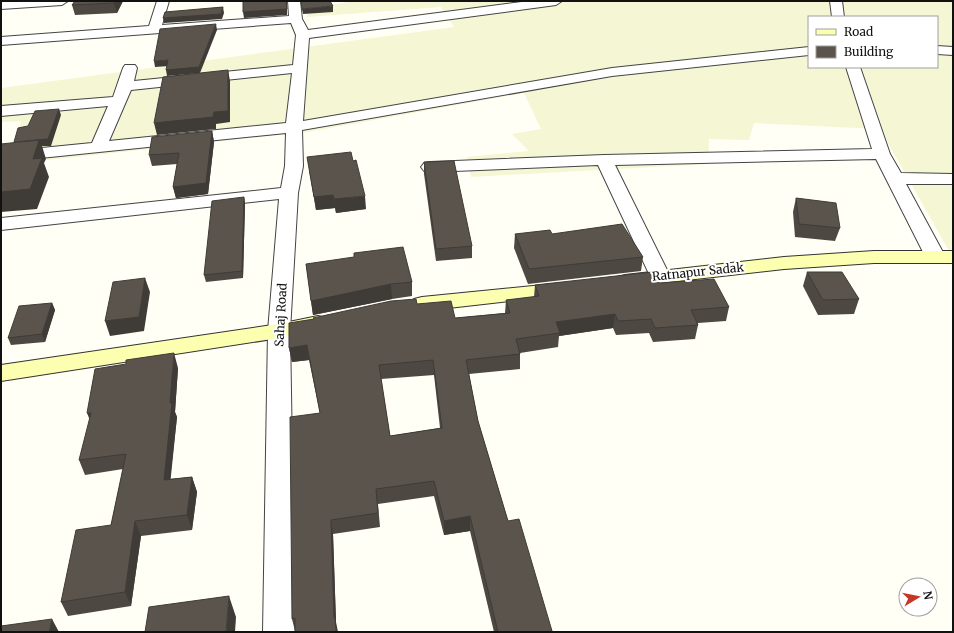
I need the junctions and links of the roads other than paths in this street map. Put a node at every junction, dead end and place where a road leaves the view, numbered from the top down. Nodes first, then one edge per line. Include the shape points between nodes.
1 (62, 1) edge
2 (163, 1) edge
3 (556, 1) edge
4 (836, 1) edge
5 (1, 5) edge
6 (838, 16) edge
7 (298, 18) edge
8 (154, 29) junction
9 (1, 41) edge
10 (938, 50) edge
11 (808, 51) edge
12 (953, 51) edge
13 (130, 68) dead end
14 (301, 68) junction
15 (853, 68) edge
16 (125, 86) junction
17 (118, 101) junction
18 (1, 111) edge
19 (294, 127) junction
20 (98, 147) junction
21 (882, 154) junction
22 (1, 157) edge
23 (604, 160) junction
24 (430, 166) edge
25 (894, 178) junction
26 (953, 179) edge
27 (289, 193) junction
28 (1, 224) edge
29 (944, 256) edge
30 (660, 276) junction
31 (604, 284) edge
32 (581, 287) edge
33 (400, 306) edge
34 (339, 318) edge
35 (279, 331) junction
36 (1, 373) edge
37 (279, 632) edge

1 - 5 street
2 - 8 street
3 - 7 street
4 - 6 street
7 - 8 street
7 - 14 street, Sahaj Road
8 - 9 street
10 - 12 street
11 - 19 street via 612,72
13 - 16 street
14 - 16 street
14 - 19 street, Sahaj Road
15 - 21 street
16 - 17 street
17 - 18 street
17 - 20 street
19 - 20 street
19 - 27 street, Sahaj Road via 294,166
20 - 22 street
21 - 23 street
21 - 25 street
23 - 24 street
23 - 30 street
25 - 26 street
25 - 29 street
27 - 28 street
27 - 35 street, Sahaj Road
29 - 30 main road, Ratnapur Sadak via 874,257 784,263
30 - 31 main road, Ratnapur Sadak
32 - 33 main road
34 - 35 main road
35 - 36 main road
35 - 37 street, Sahaj Road

